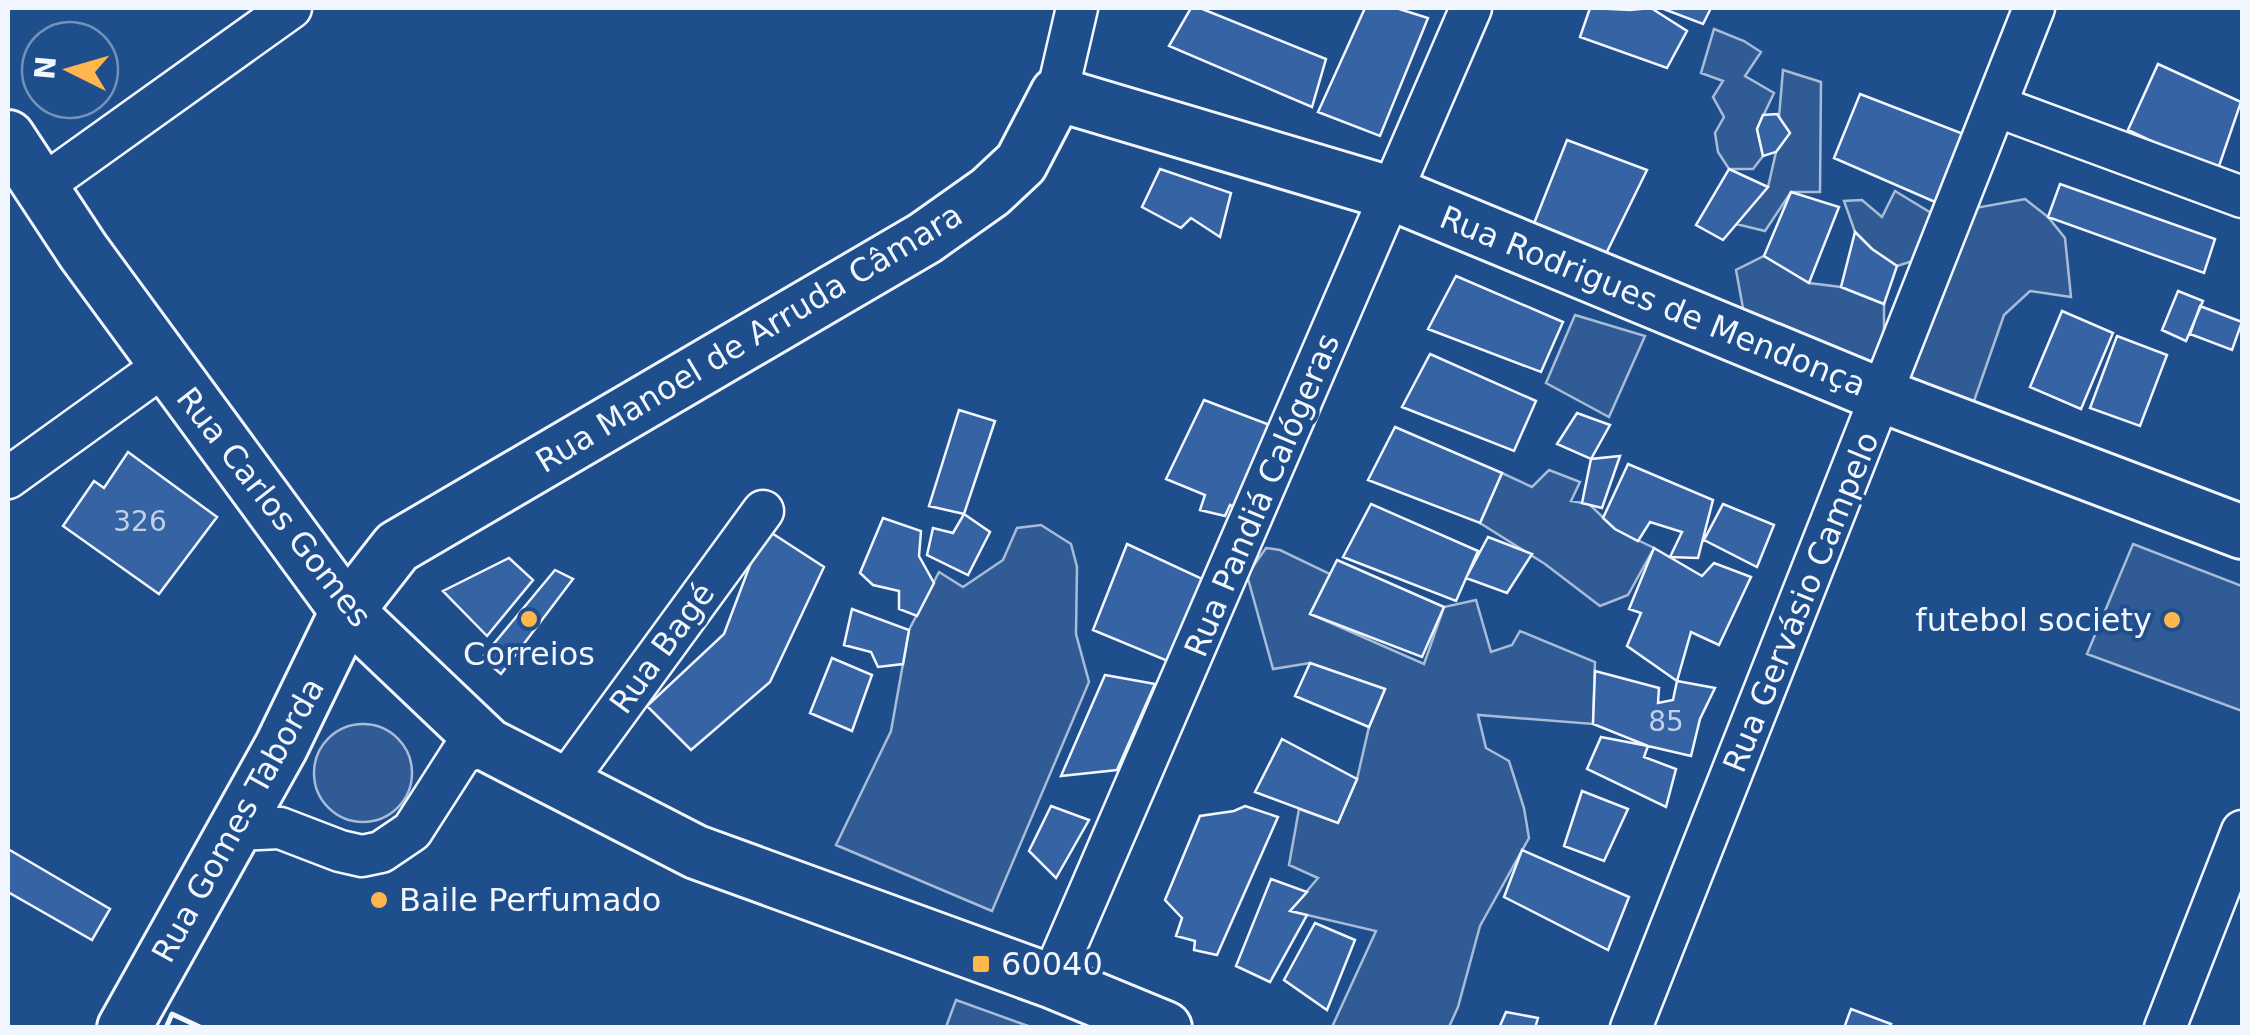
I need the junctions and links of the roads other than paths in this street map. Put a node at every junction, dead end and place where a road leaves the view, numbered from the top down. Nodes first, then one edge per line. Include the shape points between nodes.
1 (291, 8) edge
2 (1076, 8) edge
3 (1471, 8) edge
4 (2034, 8) edge
5 (1056, 94) junction
6 (1996, 106) junction
7 (9, 142) edge
8 (42, 186) junction
9 (1393, 194) junction
10 (2242, 197) edge
11 (165, 365) junction
12 (1883, 396) junction
13 (8, 478) edge
14 (763, 511) dead end
15 (2242, 532) edge
16 (347, 611) junction
17 (488, 745) junction
18 (562, 785) junction
19 (234, 830) junction
20 (2242, 831) edge
21 (1051, 981) junction
22 (124, 1028) edge
23 (1165, 1028) edge
24 (1631, 1028) edge
25 (2165, 1028) edge

1 - 8 street
2 - 5 street, Rua Manoel de Arruda Câmara
3 - 9 street, Rua Pandiá Calógeras
4 - 6 street, Rua Gervásio Campelo
5 - 9 main road, Rua Rodrigues de Mendonça
5 - 16 main road, Rua Manoel de Arruda Câmara via 1021,163 990,192 926,238 397,546
6 - 10 street
6 - 12 street, Rua Gervásio Campelo
7 - 8 main road, Rua Carlos Gomes
8 - 11 main road, Rua Carlos Gomes
9 - 12 main road, Rua Rodrigues de Mendonça
9 - 21 street, Rua Pandiá Calógeras
11 - 13 street
11 - 16 main road, Rua Carlos Gomes
12 - 15 main road, Rua Rodrigues de Mendonça
12 - 24 street, Rua Gervásio Campelo
14 - 18 street, Rua Bagé
16 - 17 main road, Rua Carlos Gomes
16 - 19 main road, Rua Gomes Taborda
17 - 18 main road, Rua Carlos Gomes
17 - 19 street via 462,753 412,831 382,852 340,851 280,828
18 - 21 main road, Rua Carlos Gomes via 696,852
19 - 22 main road, Rua Gomes Taborda
20 - 25 street
21 - 23 main road, Rua Carlos Gomes

